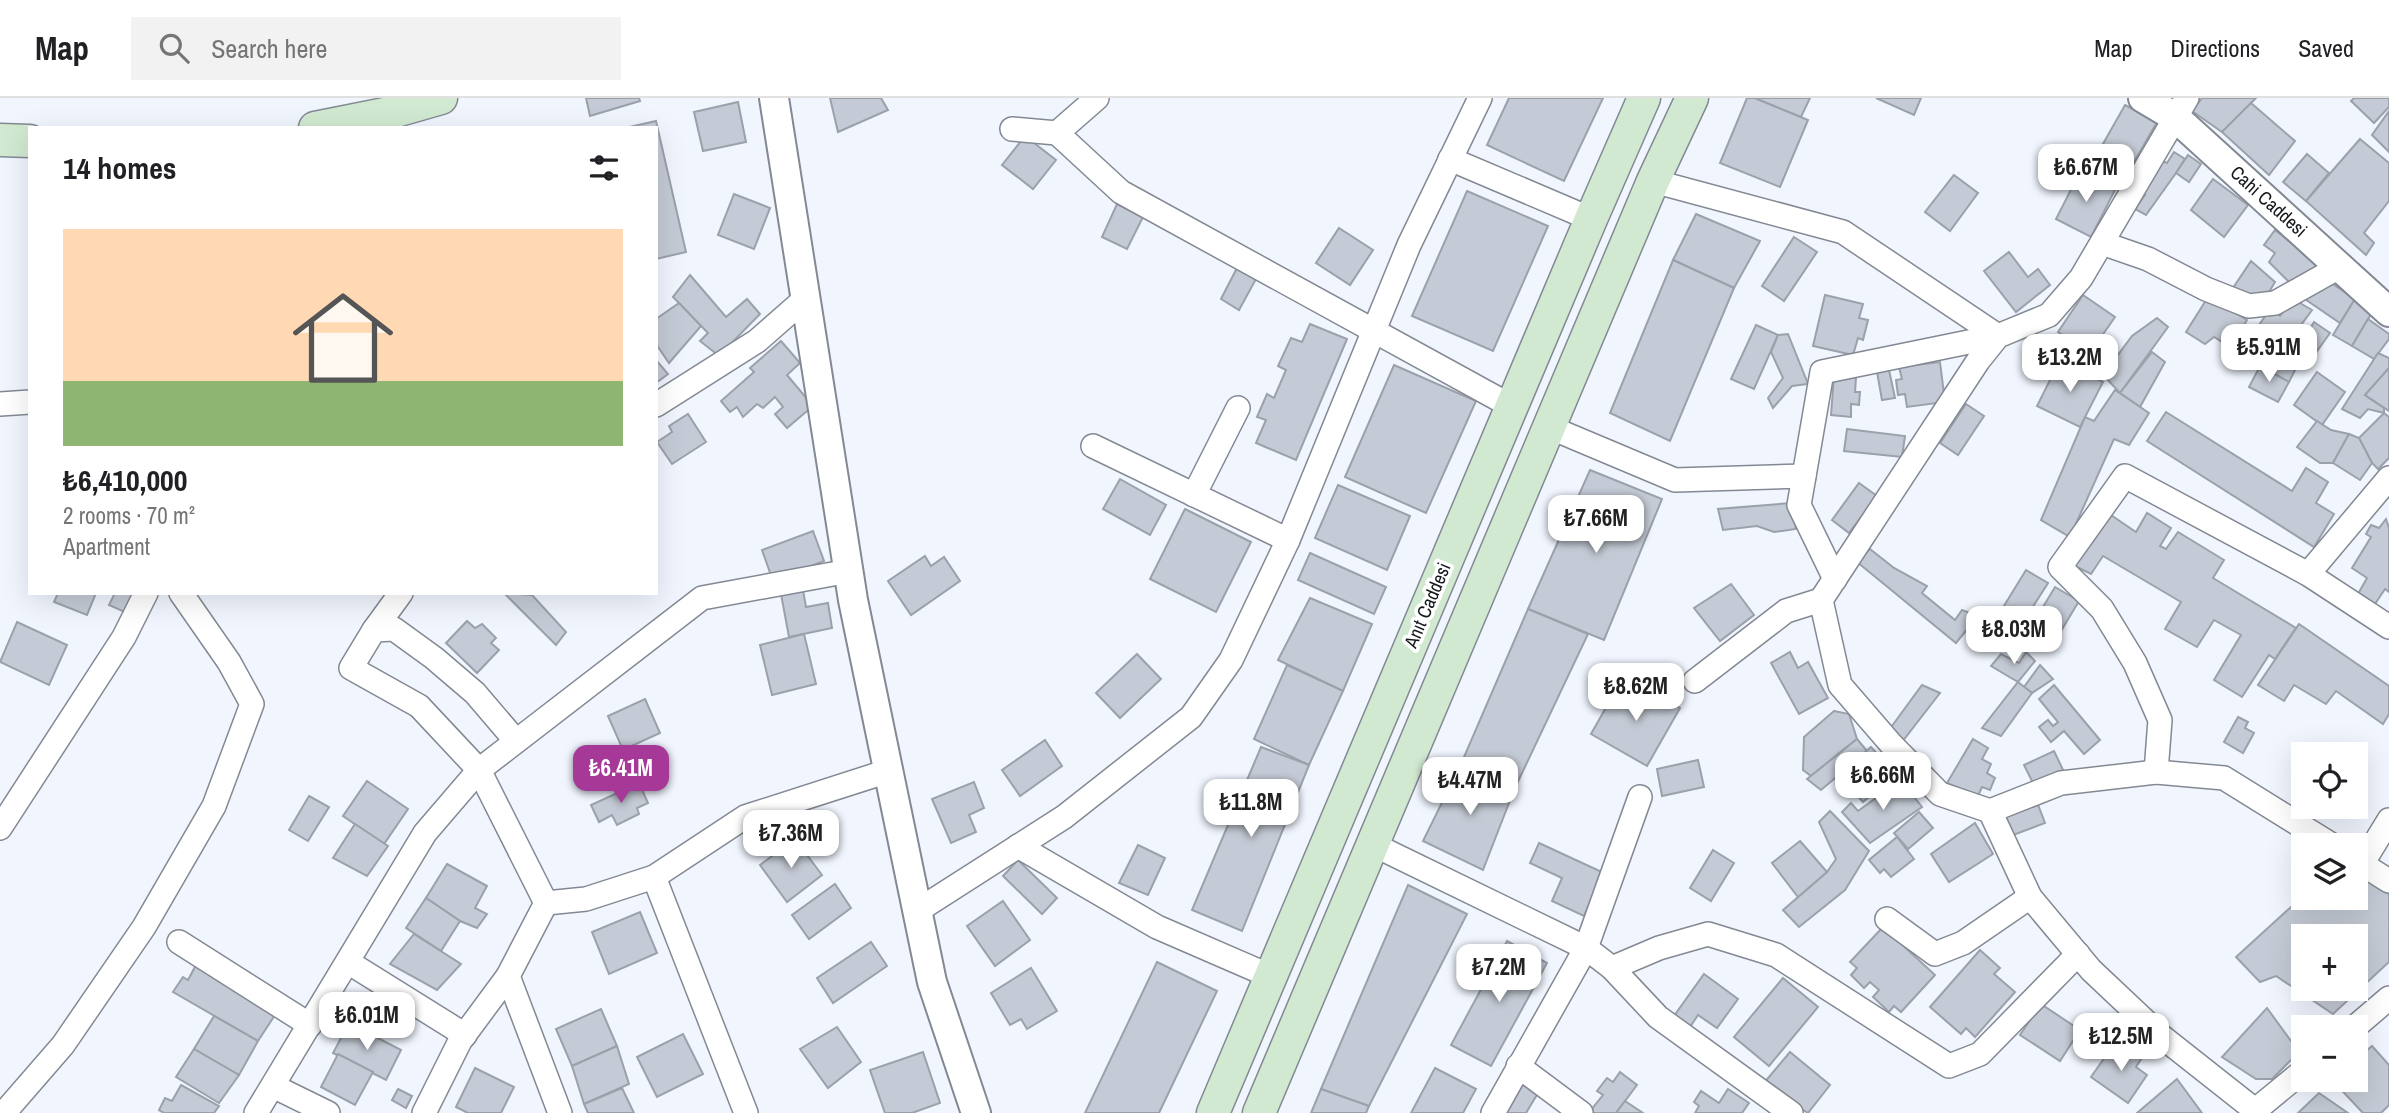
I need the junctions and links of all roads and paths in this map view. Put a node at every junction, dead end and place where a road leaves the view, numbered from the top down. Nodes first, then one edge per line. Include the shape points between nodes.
1 (441, 98) edge
2 (774, 98) edge
3 (1097, 98) edge
4 (1480, 98) edge
5 (1644, 98) edge
6 (1692, 98) edge
7 (2143, 98) edge
8 (2181, 108) edge
9 (325, 126) edge
10 (1012, 129) dead end
11 (1057, 133) junction
12 (0, 140) edge
13 (28, 141) edge
14 (1450, 159) junction
15 (1653, 181) junction
16 (1591, 219) junction
17 (2102, 243) junction
18 (2341, 266) junction
19 (806, 298) junction
20 (2389, 312) edge
21 (1375, 331) junction
22 (1998, 336) junction
23 (28, 402) edge
24 (0, 404) edge
25 (658, 404) edge
26 (1511, 406) junction
27 (1238, 408) dead end
28 (1549, 427) junction
29 (1093, 446) dead end
30 (1804, 476) junction
31 (2389, 478) edge
32 (1194, 495) junction
33 (1289, 540) junction
34 (849, 571) junction
35 (2308, 574) junction
36 (1835, 579) junction
37 (145, 595) edge
38 (182, 595) edge
39 (400, 595) edge
40 (1821, 600) junction
41 (2389, 627) edge
42 (374, 630) junction
43 (1695, 681) dead end
44 (516, 741) junction
45 (479, 770) junction
46 (888, 771) junction
47 (2156, 772) junction
48 (1640, 797) dead end
49 (1990, 811) junction
50 (2389, 820) edge
51 (0, 828) edge
52 (2313, 833) edge
53 (1371, 844) junction
54 (1018, 846) junction
55 (2368, 848) edge
56 (2368, 868) edge
57 (654, 877) junction
58 (2389, 881) edge
59 (2030, 897) junction
60 (546, 902) junction
61 (917, 911) junction
62 (1887, 919) dead end
63 (179, 942) dead end
64 (1586, 948) junction
65 (2078, 954) junction
66 (348, 961) junction
67 (1612, 968) junction
68 (508, 976) junction
69 (1270, 976) junction
70 (2389, 998) edge
71 (2368, 1015) edge
72 (310, 1025) junction
73 (465, 1035) junction
74 (1518, 1066) junction
75 (2291, 1081) edge
76 (273, 1086) junction
77 (2254, 1112) edge
78 (4, 1113) edge
79 (256, 1113) edge
80 (328, 1113) edge
81 (424, 1113) edge
82 (560, 1113) edge
83 (746, 1113) edge
84 (976, 1113) edge
85 (1213, 1113) edge
86 (1259, 1113) edge
87 (1493, 1113) edge
88 (1581, 1113) edge
89 (1791, 1113) edge

1 - 9 main road
2 - 19 street
3 - 11 street
4 - 14 street
5 - 16 main road, Anıt Caddesi
6 - 15 main road
7 - 8 street, Cahi Caddesi
8 - 17 street
8 - 18 street, Cahi Caddesi
10 - 11 street
11 - 21 street via 1121,192
12 - 13 main road
14 - 16 street
14 - 21 street
15 - 22 street via 1843,232
15 - 28 main road
16 - 26 main road, Anıt Caddesi
17 - 18 street via 2249,306 2275,303
17 - 22 street via 2081,278 2049,314
18 - 20 street, Cahi Caddesi
19 - 25 street via 757,341
19 - 34 street
21 - 26 street
21 - 33 street
22 - 30 street via 1822,372
22 - 36 street
23 - 24 street
26 - 69 main road, Anıt Caddesi
27 - 32 street
28 - 30 street via 1675,480
28 - 53 main road
29 - 32 street
30 - 36 street via 1799,505
31 - 35 street
32 - 33 street
33 - 54 street via 1231,660 1191,717 1064,817
34 - 44 street via 702,598
34 - 46 street
35 - 41 street
35 - 47 street via 2125,476 2060,567 2102,609 2135,663 2160,720
36 - 40 street
37 - 51 street via 124,637
38 - 78 street via 252,704 214,806 144,927 63,1045
39 - 42 street
40 - 43 street via 1786,611
40 - 49 street via 1840,685 1940,794
42 - 44 street via 394,629 434,659 475,693
42 - 45 street via 351,668 419,706
44 - 45 street
45 - 60 street
45 - 66 street via 425,833
46 - 57 street via 745,817
46 - 61 street
47 - 49 street via 2062,783
47 - 52 street via 2224,778
48 - 64 street
49 - 59 street
50 - 55 street
53 - 64 street
53 - 86 main road
54 - 61 street
54 - 69 street via 1157,927
56 - 58 street
57 - 60 street via 586,899
57 - 83 street
59 - 62 street via 1964,943 1935,954
59 - 65 street
60 - 68 street
61 - 84 street via 932,982
63 - 72 street
64 - 67 street
64 - 74 street
65 - 67 street via 1980,1054 1949,1066 1776,955 1708,934
65 - 77 street via 2161,1037
66 - 72 street
66 - 73 street
67 - 89 street via 1658,1017
68 - 73 street
68 - 82 street
69 - 85 main road, Anıt Caddesi
70 - 71 street
72 - 76 street
73 - 81 street
74 - 87 street
74 - 88 street
75 - 77 street
76 - 79 street
76 - 80 street

